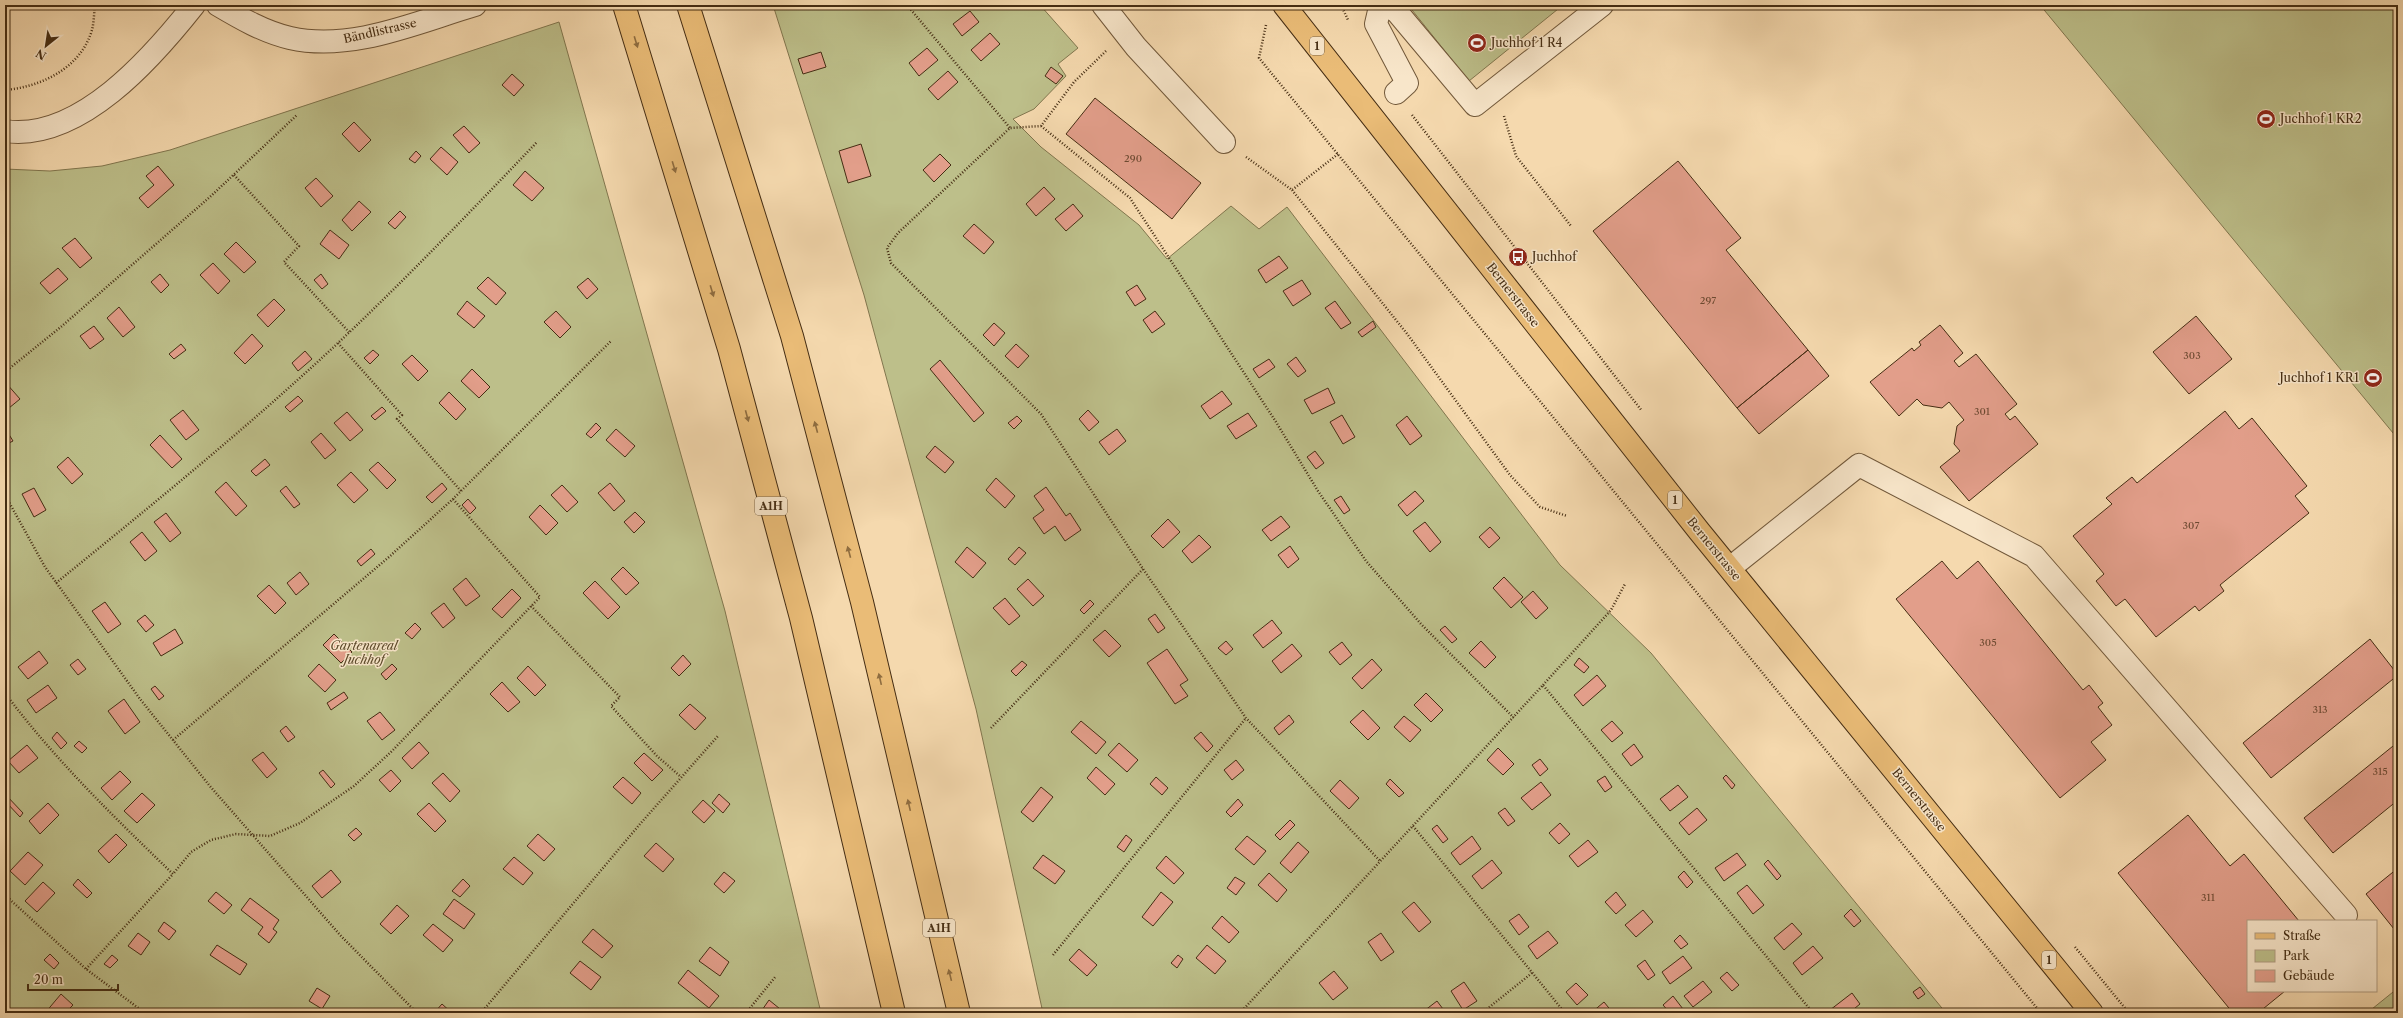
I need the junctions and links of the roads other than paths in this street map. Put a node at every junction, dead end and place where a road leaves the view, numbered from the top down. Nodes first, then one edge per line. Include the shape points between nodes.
1 (194, 5) edge
2 (218, 5) edge
3 (475, 5) edge
4 (624, 5) edge
5 (688, 5) edge
6 (1103, 5) edge
7 (1284, 5) edge
8 (1602, 5) edge
9 (1396, 93) road end
10 (5, 131) edge
11 (1224, 142) road end
12 (1730, 568) junction
13 (2346, 915) dead end
14 (894, 1013) edge
15 (959, 1013) edge
16 (2092, 1013) edge

1 - 10 street via 164,40 101,100 77,116 45,130
2 - 3 street, Bändlistrasse via 260,28 291,38 338,41 381,33
4 -> 14 main road, A1H via 730,349 801,618
15 -> 5 main road, A1H via 862,602 792,336
6 - 11 street via 1136,47
7 - 12 main road, Bernerstrasse / 1
8 - 9 street via 1474,106 1397,12 1391,8 1384,8 1379,11 1376,24 1407,83
12 - 13 street via 1858,464 2034,556
12 - 16 main road, Bernerstrasse / 1

